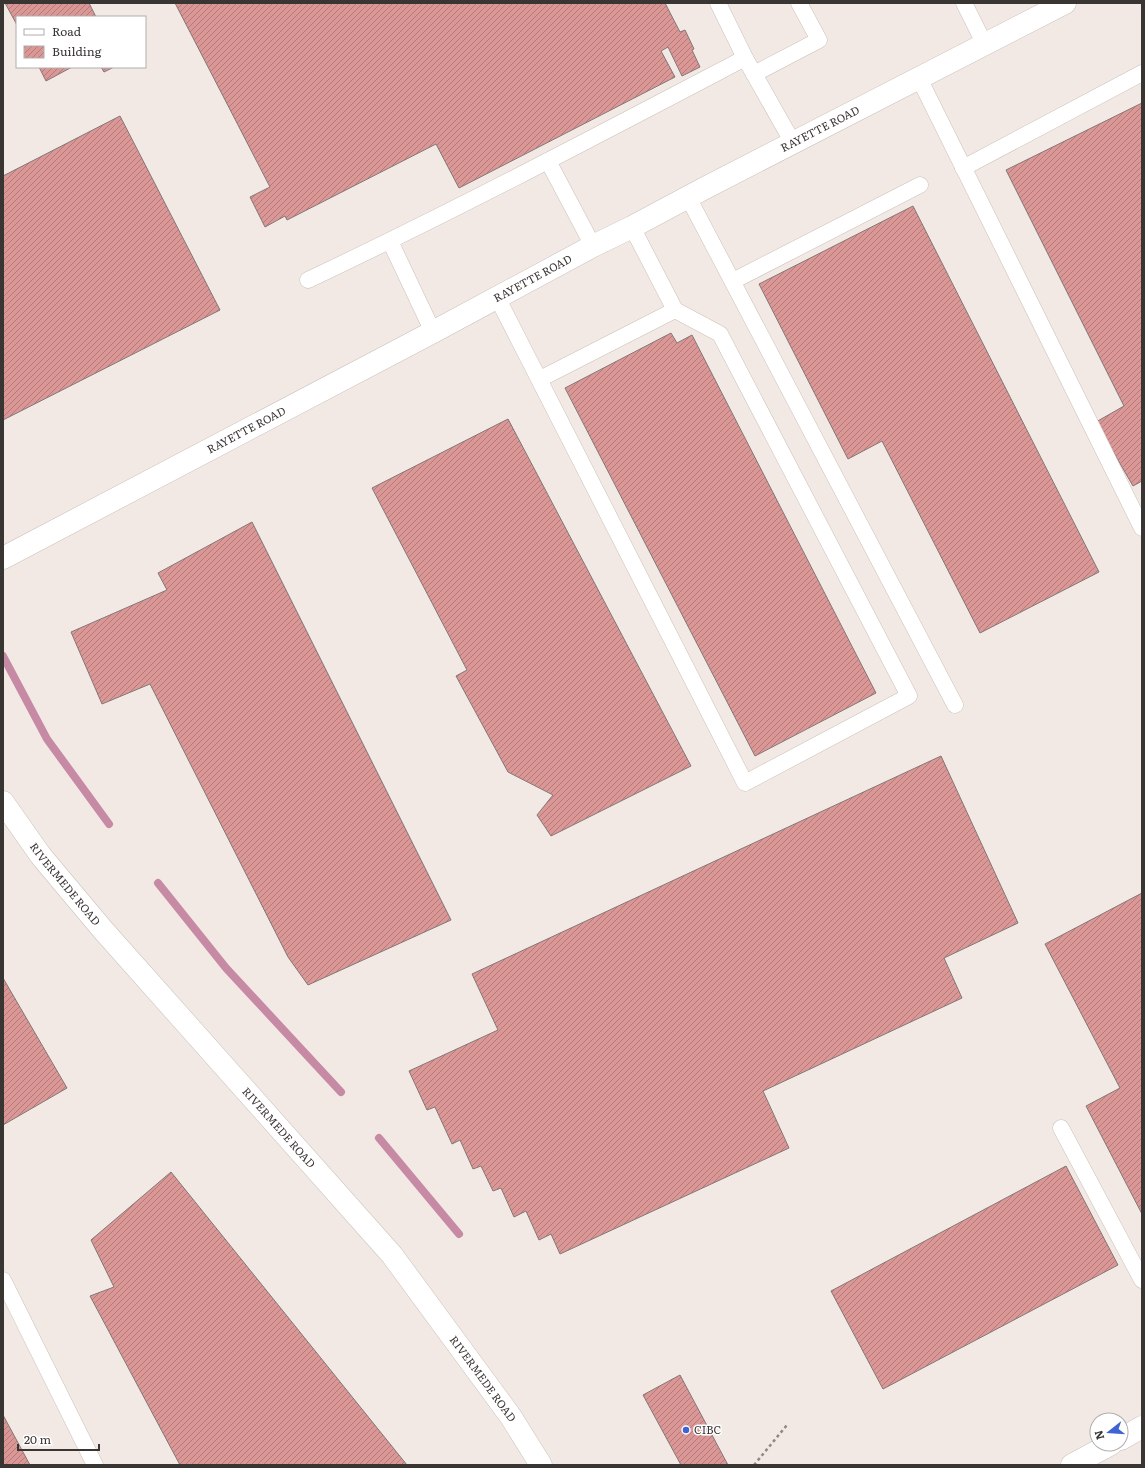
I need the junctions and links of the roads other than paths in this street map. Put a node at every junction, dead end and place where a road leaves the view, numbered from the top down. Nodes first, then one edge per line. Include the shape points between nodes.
1 (718, 3) edge
2 (799, 3) edge
3 (964, 3) edge
4 (1065, 3) edge
5 (984, 45) junction
6 (745, 58) junction
7 (1142, 73) edge
8 (754, 74) junction
9 (919, 78) junction
10 (793, 143) junction
11 (548, 161) junction
12 (963, 168) junction
13 (920, 184) dead end
14 (688, 197) junction
15 (632, 227) junction
16 (390, 241) junction
17 (592, 246) junction
18 (308, 280) dead end
19 (733, 281) junction
20 (496, 298) junction
21 (675, 310) junction
22 (433, 332) junction
23 (540, 379) junction
24 (1142, 528) edge
25 (3, 558) edge
26 (955, 705) dead end
27 (3, 802) edge
28 (1061, 1128) dead end
29 (3, 1280) edge
30 (1142, 1280) edge
31 (1142, 1427) edge
32 (1129, 1434) edge
33 (1096, 1452) edge
34 (95, 1465) edge
35 (541, 1465) edge
36 (1072, 1465) edge

1 - 6 lane
2 - 8 lane via 819,40
3 - 5 lane
4 - 5 street, RAYETTE ROAD
5 - 9 street, RAYETTE ROAD
6 - 8 lane
6 - 11 lane
7 - 12 lane
8 - 10 lane
9 - 10 street, RAYETTE ROAD
9 - 12 lane
10 - 14 street, RAYETTE ROAD
11 - 16 lane
11 - 17 lane
12 - 24 lane
13 - 19 lane
14 - 15 street, RAYETTE ROAD
14 - 19 lane
15 - 17 street, RAYETTE ROAD
15 - 21 lane
16 - 18 lane
16 - 22 lane
17 - 20 street, RAYETTE ROAD
19 - 26 lane
20 - 22 street, RAYETTE ROAD
20 - 23 lane
21 - 23 lane
21 - 23 lane via 720,334 909,696 745,783
22 - 25 street, RAYETTE ROAD
27 - 35 street, RIVERMEDE ROAD via 41,856 103,930 392,1255 511,1417
28 - 30 lane
29 - 34 lane
31 - 32 street
33 - 36 street

